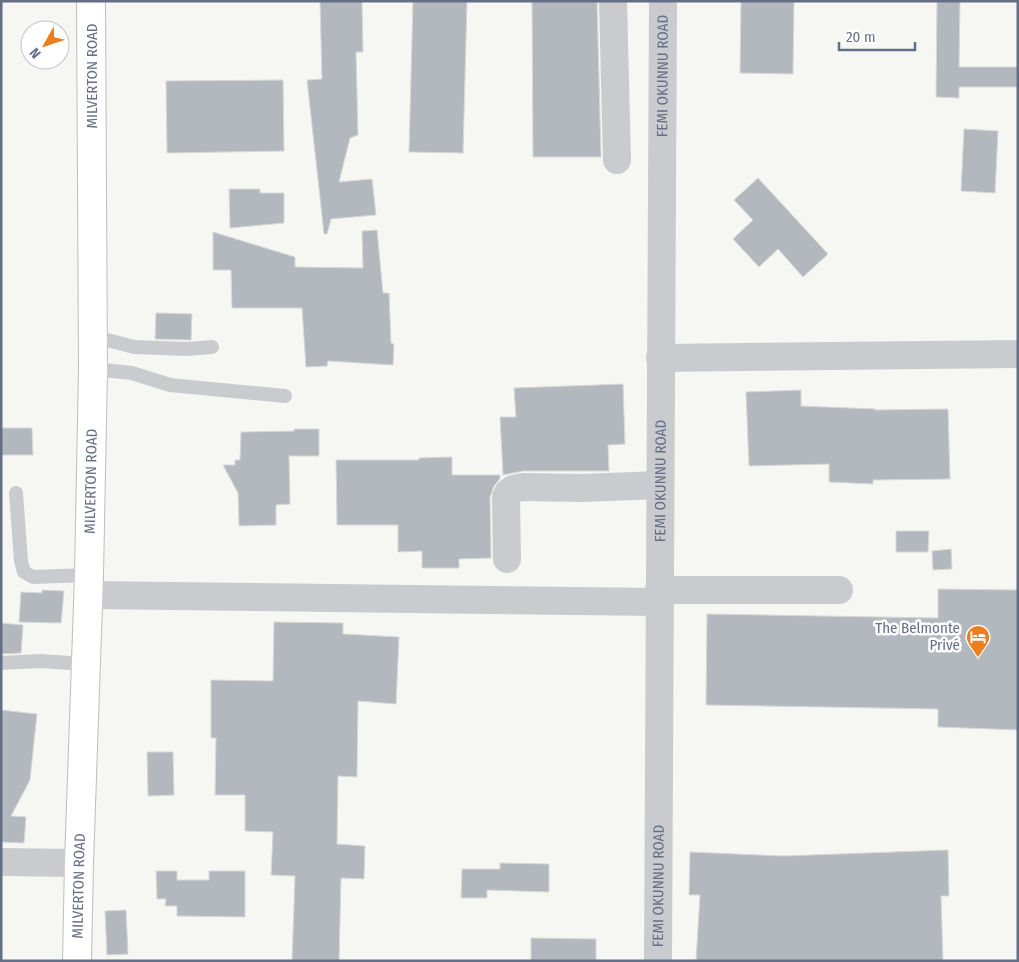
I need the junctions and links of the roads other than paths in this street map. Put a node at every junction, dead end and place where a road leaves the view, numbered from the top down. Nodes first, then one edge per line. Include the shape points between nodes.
1 (91, 1) edge
2 (613, 1) edge
3 (663, 1) edge
4 (617, 160) dead end
5 (92, 336) junction
6 (212, 347) dead end
7 (1018, 354) edge
8 (660, 358) junction
9 (93, 368) junction
10 (285, 396) dead end
11 (660, 485) junction
12 (16, 493) dead end
13 (507, 560) dead end
14 (89, 585) junction
15 (839, 590) dead end
16 (659, 596) junction
17 (1, 663) edge
18 (86, 664) junction
19 (1, 862) edge
20 (79, 863) junction
21 (77, 961) edge
22 (658, 961) edge

1 - 5 street, MILVERTON ROAD
2 - 4 street
3 - 8 street, FEMI OKUNNU ROAD
5 - 6 lane via 134,347
5 - 9 street, MILVERTON ROAD
7 - 8 street
8 - 11 street, FEMI OKUNNU ROAD
9 - 10 lane via 132,374 170,385
9 - 14 street, MILVERTON ROAD
11 - 13 street via 513,489 506,497
11 - 16 street, FEMI OKUNNU ROAD
12 - 14 lane via 24,572 33,577
14 - 16 street
14 - 18 street, MILVERTON ROAD
15 - 16 street
16 - 22 street, FEMI OKUNNU ROAD
17 - 18 lane
18 - 20 street, MILVERTON ROAD
19 - 20 street
20 - 21 street, MILVERTON ROAD

